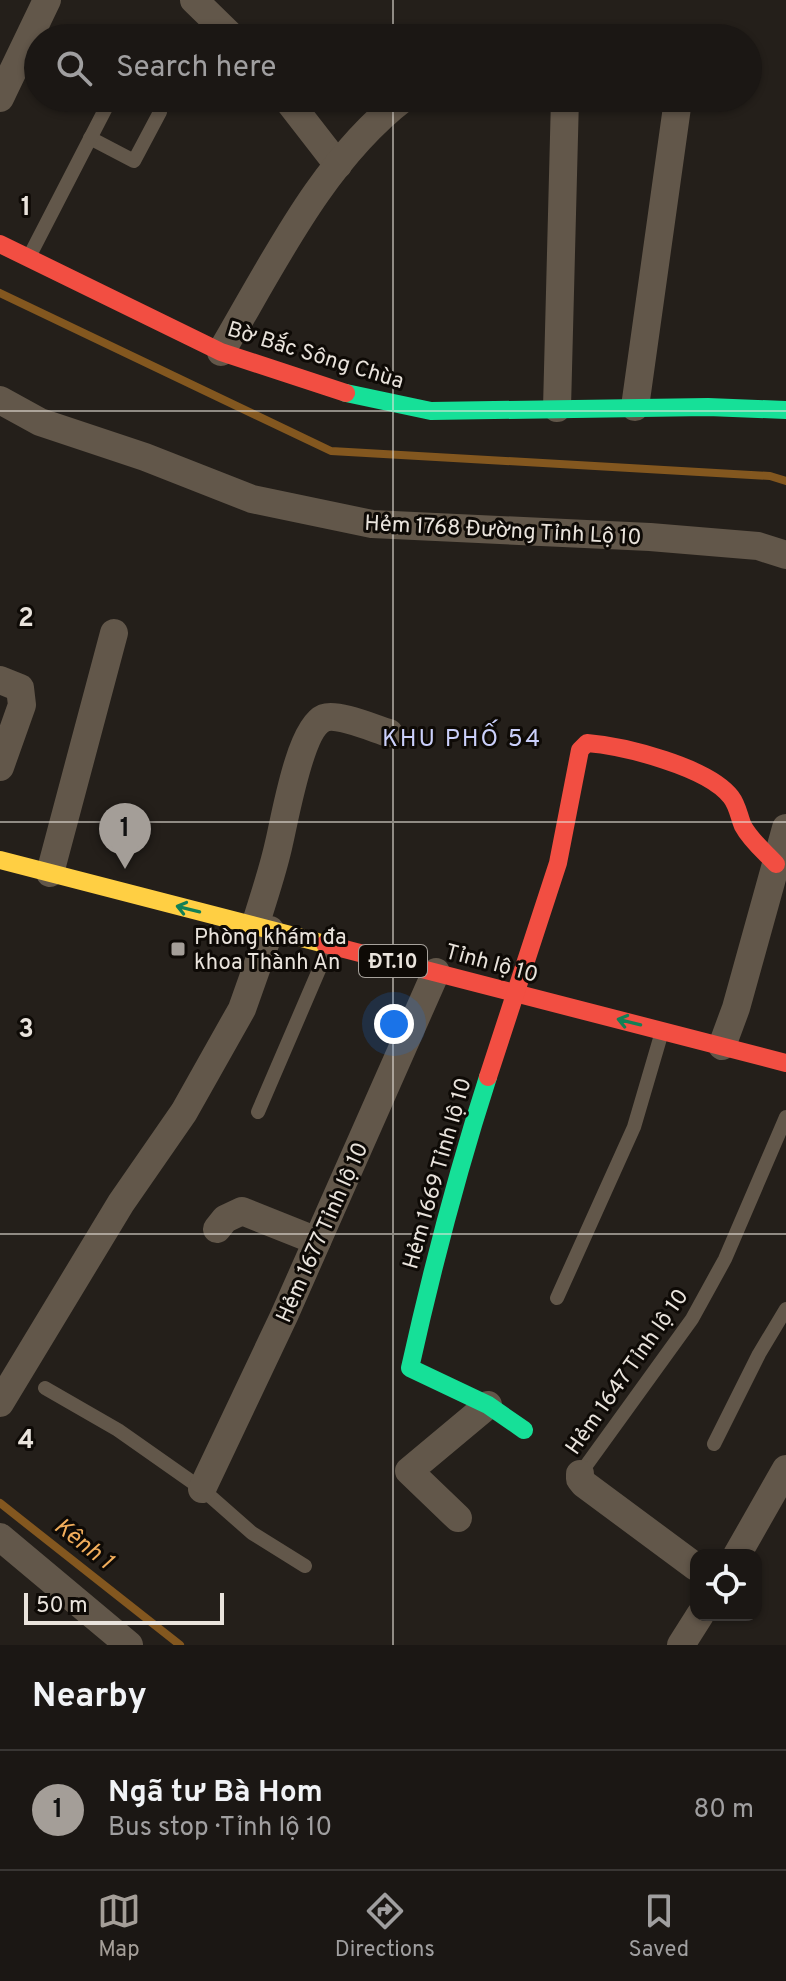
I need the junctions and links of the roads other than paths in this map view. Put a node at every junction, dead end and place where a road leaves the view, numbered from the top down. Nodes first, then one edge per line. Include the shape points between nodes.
1 (47, 0) edge
2 (194, 0) edge
3 (35, 24) edge
4 (219, 24) edge
5 (24, 48) edge
6 (0, 98) edge
7 (104, 112) edge
8 (160, 112) dead end
9 (297, 112) edge
10 (386, 112) edge
11 (565, 112) edge
12 (676, 112) edge
13 (90, 138) junction
14 (338, 165) junction
15 (0, 244) edge
16 (29, 258) junction
17 (221, 352) junction
18 (0, 400) edge
19 (635, 407) junction
20 (557, 408) junction
21 (786, 410) edge
22 (786, 555) edge
23 (114, 633) dead end
24 (0, 680) edge
25 (389, 733) dead end
26 (0, 767) edge
27 (786, 828) edge
28 (0, 860) edge
29 (776, 864) junction
30 (50, 873) junction
31 (262, 928) junction
32 (329, 945) junction
33 (436, 972) junction
34 (515, 993) junction
35 (662, 1031) junction
36 (722, 1046) junction
37 (786, 1063) edge
38 (258, 1112) dead end
39 (786, 1117) edge
40 (217, 1229) dead end
41 (317, 1241) junction
42 (557, 1298) dead end
43 (786, 1309) edge
44 (45, 1388) dead end
45 (0, 1403) edge
46 (488, 1405) junction
47 (524, 1430) dead end
48 (714, 1444) dead end
49 (786, 1469) edge
50 (580, 1474) joint
51 (202, 1489) junction
52 (458, 1518) dead end
53 (0, 1537) edge
54 (740, 1549) edge
55 (690, 1563) edge
56 (305, 1566) dead end
57 (696, 1621) edge
58 (129, 1645) edge
59 (681, 1645) edge

1 - 3 street
2 - 4 street
5 - 6 street
7 - 13 lane
8 - 13 lane via 134,161
9 - 14 street
10 - 14 street
11 - 20 street
12 - 19 street
13 - 16 lane
14 - 17 street
15 - 16 street, Bờ Bắc Sông Chùa
16 - 17 street, Bờ Bắc Sông Chùa
17 - 20 street, Bờ Bắc Sông Chùa via 353,395 431,411
18 - 22 street, Hẻm 1768 Đường Tỉnh Lộ 10 via 40,422 252,499 372,524 650,537 758,546
19 - 20 street, Bờ Bắc Sông Chùa
19 - 21 street, Bờ Bắc Sông Chùa
23 - 30 street
24 - 26 street via 20,688 22,705
25 - 31 street via 340,718 326,717 316,724 292,781
27 - 29 street
28 - 30 street, Tỉnh lộ 10 / ĐT.10
29 - 34 street, Hẻm 1669 Tỉnh lộ 10 via 745,830 731,797 716,783 653,757 587,743 577,762 558,863
29 - 36 street
31 -> 30 street, Tỉnh lộ 10 / ĐT.10
31 - 32 street, Tỉnh lộ 10 / ĐT.10
31 - 45 street via 242,1009 184,1112 121,1203
32 - 33 street, Tỉnh lộ 10 / ĐT.10
32 - 38 lane
33 - 34 street, Tỉnh lộ 10 / ĐT.10
33 - 41 street, Hẻm 1677 Tỉnh lộ 10
35 -> 34 street, Tỉnh lộ 10 / ĐT.10
34 - 46 street, Hẻm 1669 Tỉnh lộ 10 via 464,1150 410,1368
35 - 36 street, Tỉnh lộ 10 / ĐT.10
35 - 42 lane via 634,1127
36 - 37 street, Tỉnh lộ 10 / ĐT.10
39 - 50 lane, Hẻm 1647 Tỉnh lộ 10 via 725,1259 692,1319
40 - 41 street via 242,1211
41 - 51 street, Hẻm 1677 Tỉnh lộ 10
43 - 48 lane
44 - 51 lane via 118,1430
46 - 47 street
46 - 52 street via 409,1471
49 - 54 street
50 - 55 street via 584,1484
51 - 56 lane via 252,1533
53 - 58 street
57 - 59 street

